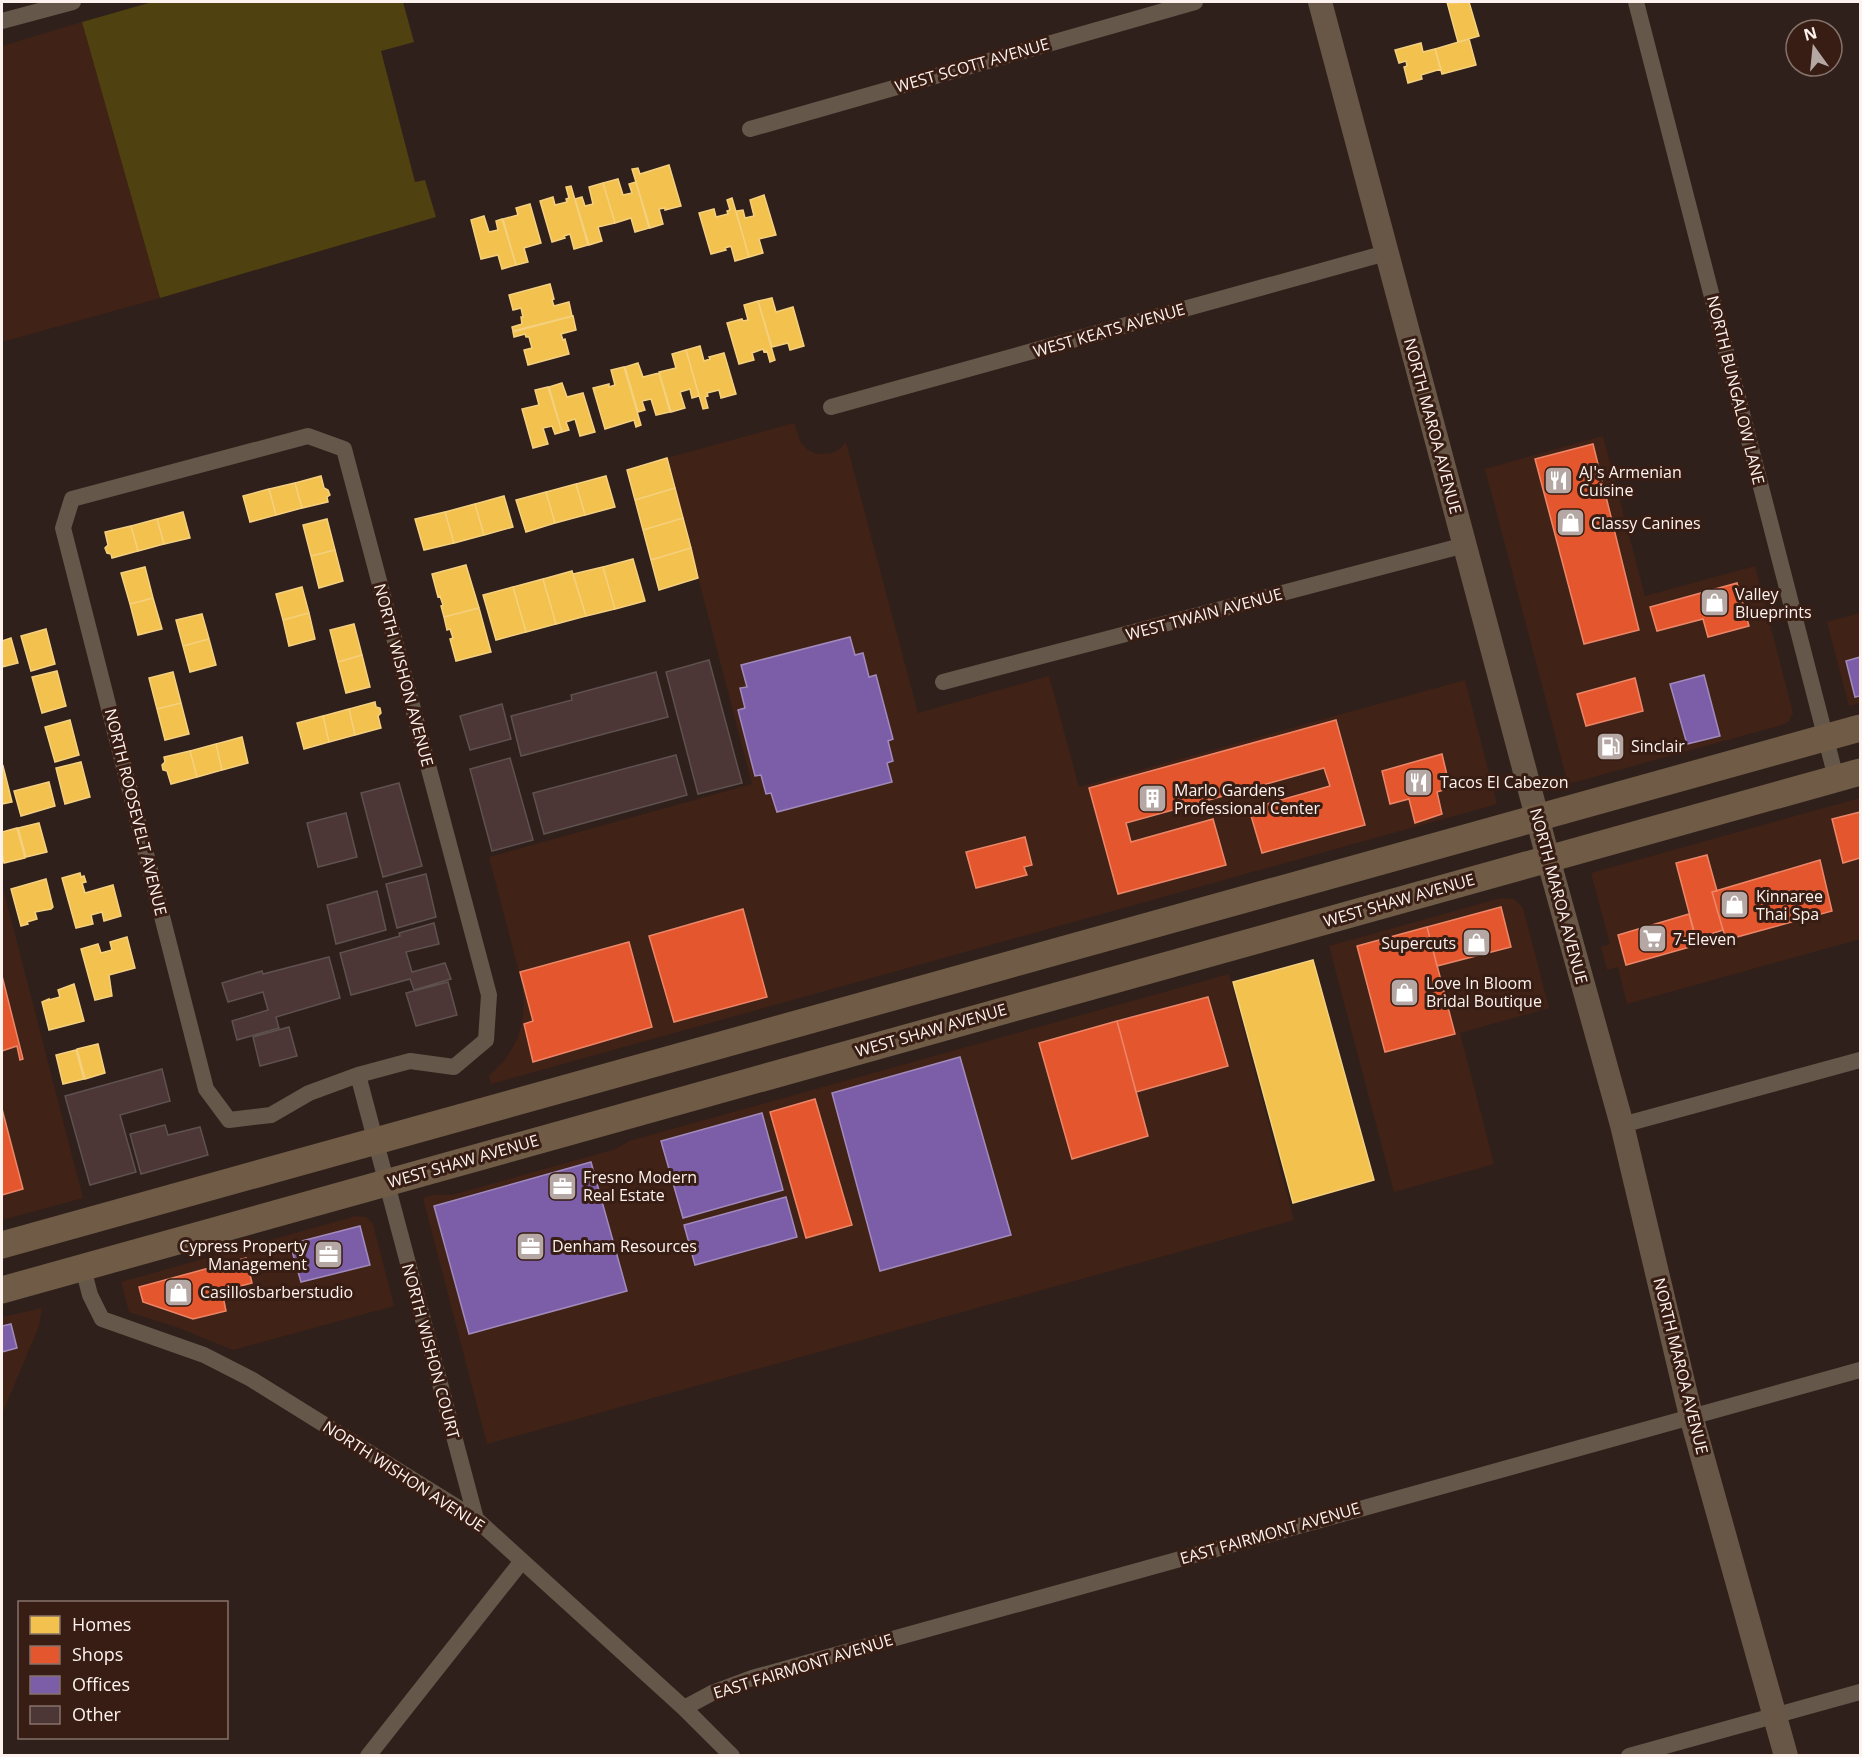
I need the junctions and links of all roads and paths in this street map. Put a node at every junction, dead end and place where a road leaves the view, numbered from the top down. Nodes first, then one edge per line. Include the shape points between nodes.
1 (73, 2) edge
2 (1194, 2) edge
3 (1320, 2) edge
4 (1636, 2) edge
5 (2, 21) edge
6 (750, 129) dead end
7 (1386, 253) junction
8 (831, 407) dead end
9 (72, 499) joint
10 (1465, 545) junction
11 (943, 682) dead end
12 (1860, 728) edge
13 (1825, 738) junction
14 (1848, 775) edge
15 (1537, 818) junction
16 (1548, 858) junction
17 (1860, 1060) edge
18 (358, 1075) junction
19 (229, 1120) joint
20 (1622, 1125) junction
21 (376, 1140) junction
22 (387, 1182) junction
23 (2, 1245) edge
24 (83, 1268) junction
25 (2, 1290) edge
26 (1860, 1370) edge
27 (1692, 1416) junction
28 (476, 1519) junction
29 (522, 1561) junction
30 (1860, 1692) edge
31 (684, 1708) junction
32 (1776, 1715) junction
33 (368, 1755) edge
34 (732, 1755) edge
35 (1629, 1755) edge
36 (1786, 1755) edge

1 - 5 street
2 - 6 street, WEST SCOTT AVENUE
3 - 7 main road, NORTH MAROA AVENUE
4 - 13 street, NORTH BUNGALOW LANE
7 - 8 street, WEST KEATS AVENUE
7 - 10 main road, NORTH MAROA AVENUE
9 - 18 street, NORTH WISHON AVENUE via 308,436 344,449 489,995 486,1040 454,1067 410,1061
9 - 19 street, NORTH ROOSEVELT AVENUE via 63,528 206,1089
10 - 11 street, WEST TWAIN AVENUE
10 - 15 main road, NORTH MAROA AVENUE
12 - 13 main road
13 - 14 street, NORTH BUNGALOW LANE
13 - 15 main road
14 - 16 main road, WEST SHAW AVENUE
15 - 16 main road, NORTH MAROA AVENUE
15 - 21 main road
16 - 20 main road, NORTH MAROA AVENUE
16 - 22 main road, WEST SHAW AVENUE
17 - 20 street
18 - 19 street, NORTH WISHON AVENUE via 309,1093 271,1115
18 - 21 street
20 - 27 main road, NORTH MAROA AVENUE
21 - 22 street
21 - 23 main road
22 - 24 main road, WEST SHAW AVENUE
22 - 28 street, NORTH WISHON COURT
24 - 25 main road, WEST SHAW AVENUE
24 - 28 street, NORTH WISHON AVENUE via 102,1319 204,1355 251,1379
26 - 27 street, EAST FAIRMONT AVENUE
27 - 31 street, EAST FAIRMONT AVENUE via 752,1678
27 - 32 main road, NORTH MAROA AVENUE
28 - 29 street, NORTH WISHON AVENUE
29 - 31 street, NORTH WISHON AVENUE
29 - 33 street
30 - 32 street
31 - 34 street, NORTH WISHON AVENUE
32 - 35 street
32 - 36 main road, NORTH MAROA AVENUE

